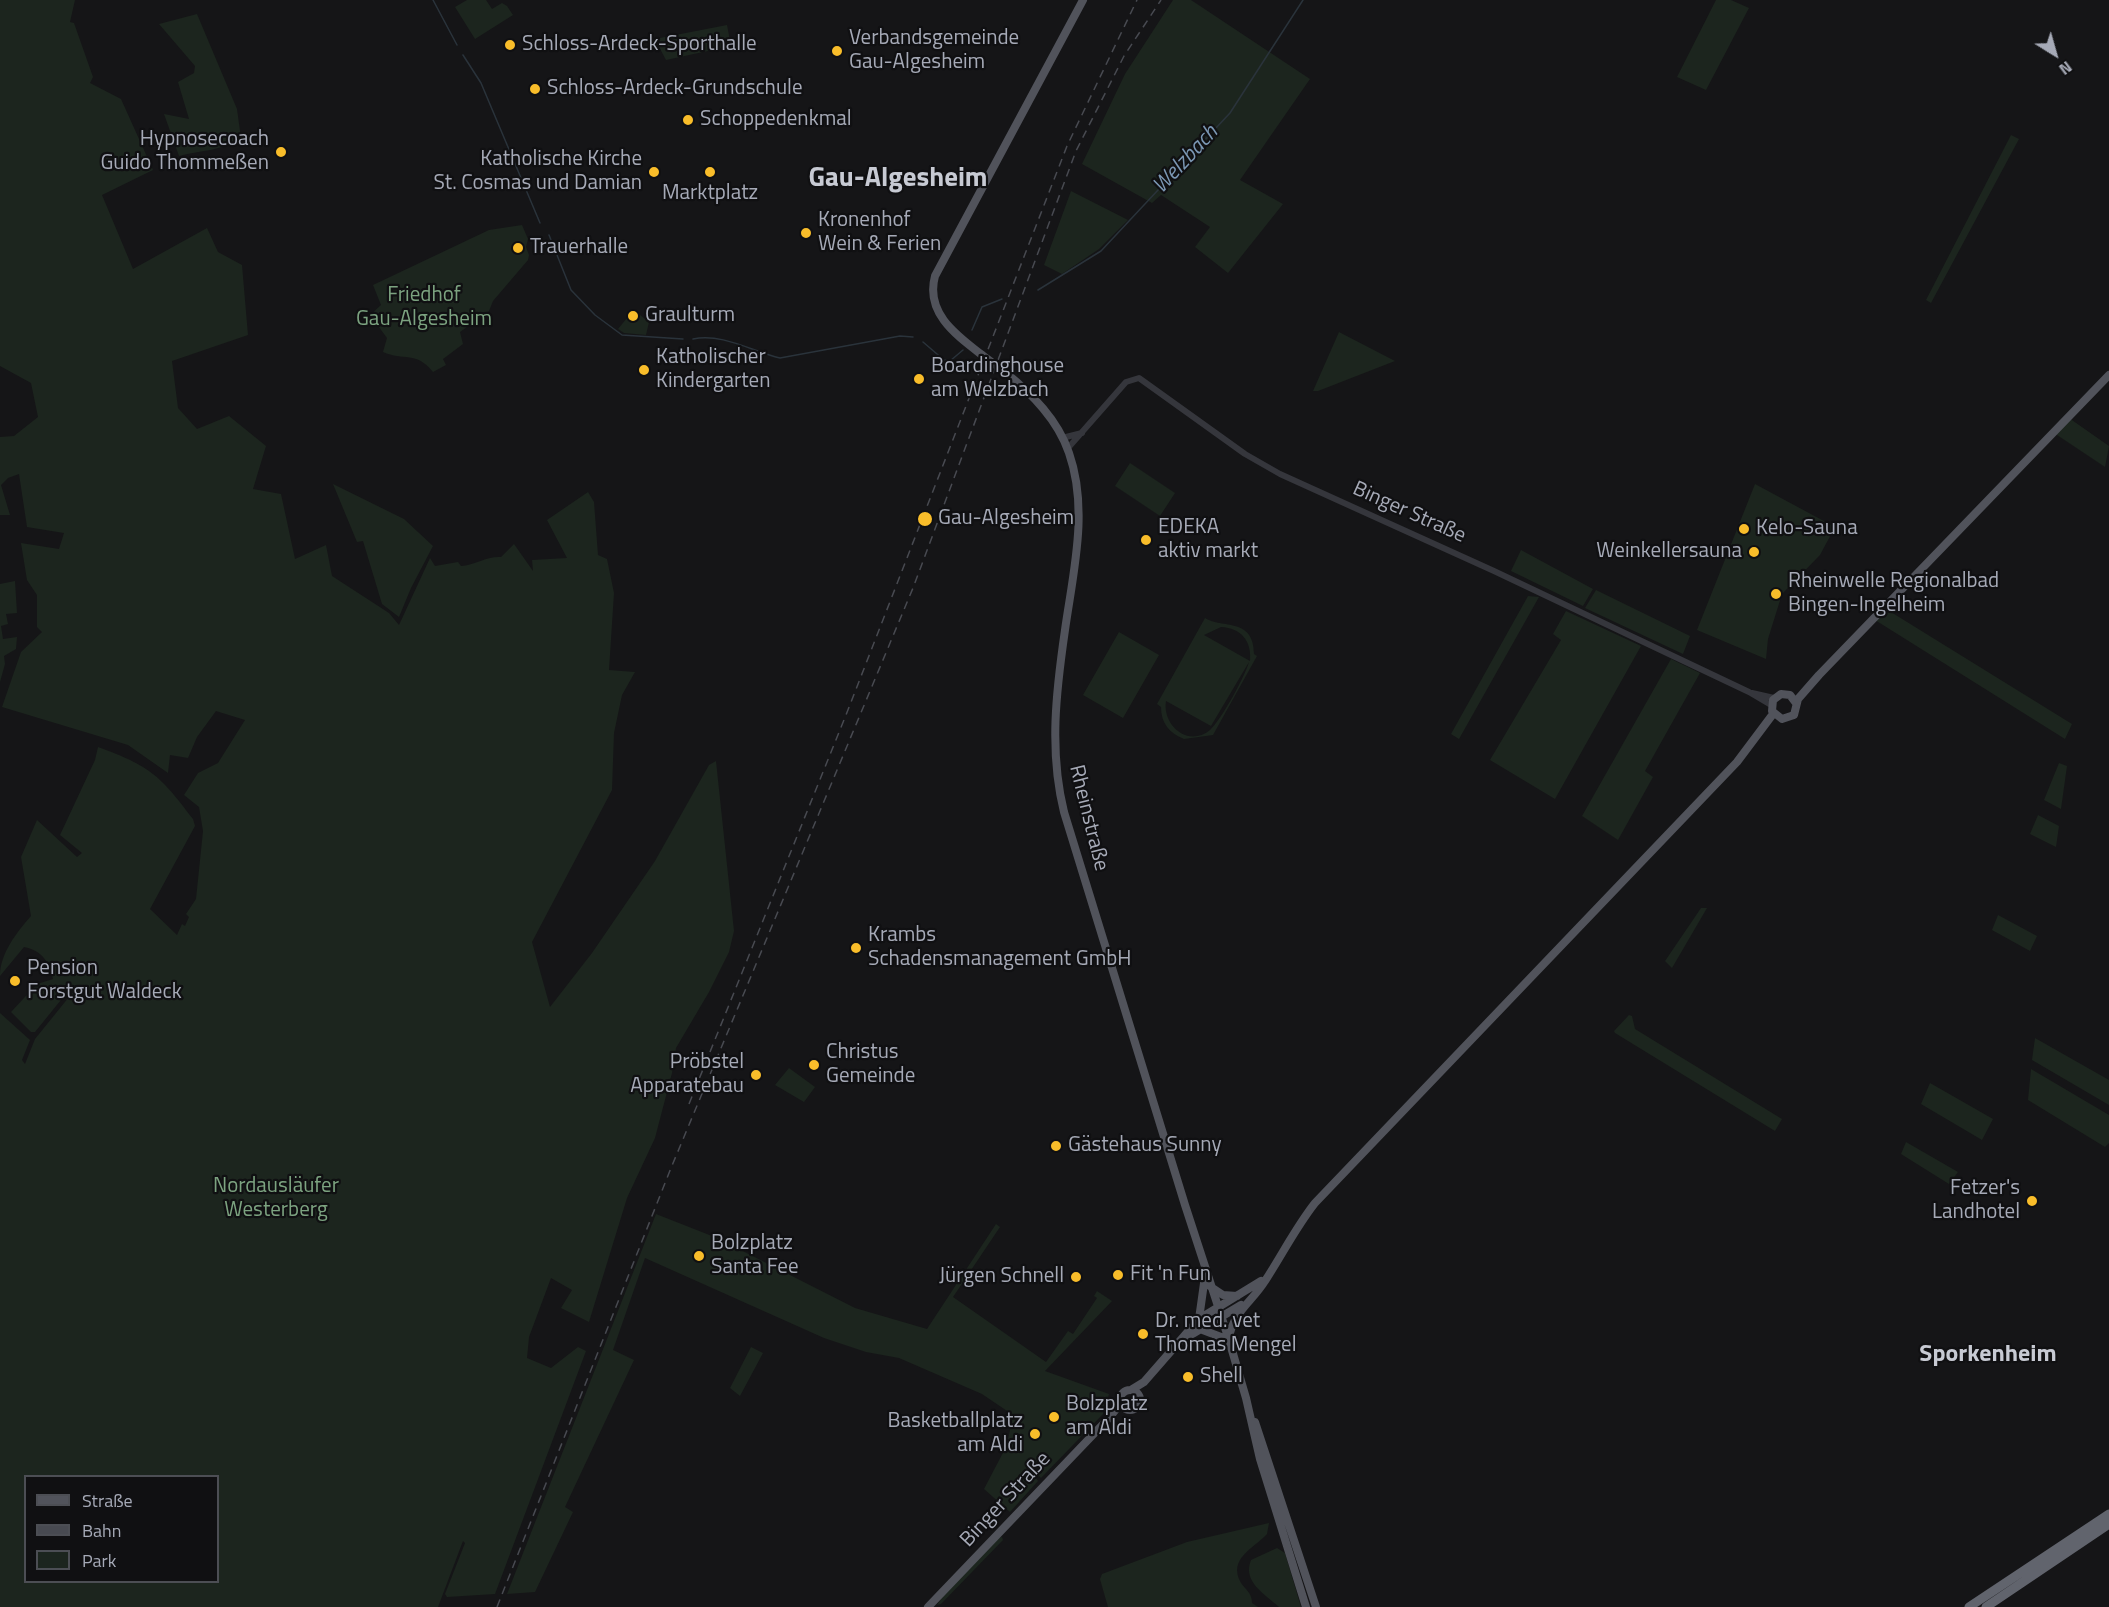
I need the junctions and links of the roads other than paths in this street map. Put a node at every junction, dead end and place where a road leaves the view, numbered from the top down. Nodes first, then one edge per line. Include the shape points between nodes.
1 (1083, 0) edge
2 (2109, 375) edge
3 (1084, 432) junction
4 (1062, 438) junction
5 (1068, 448) junction
6 (1794, 699) junction
7 (1774, 709) junction
8 (1205, 1268) junction
9 (1273, 1269) junction
10 (1211, 1287) junction
11 (1244, 1294) junction
12 (1245, 1303) junction
13 (1218, 1307) junction
14 (1221, 1316) junction
15 (1199, 1319) junction
16 (1200, 1329) junction
17 (1184, 1339) junction
18 (1229, 1340) junction
19 (1135, 1393) junction
20 (1246, 1398) junction
21 (1124, 1406) junction
22 (2109, 1514) edge
23 (2109, 1524) edge
24 (928, 1607) edge
25 (1306, 1607) edge
26 (1316, 1607) edge
27 (1969, 1607) edge
28 (1986, 1607) edge

1 - 4 main road, Rheinstraße, bridge via 935,276 933,295 943,319 957,336 1005,372 1043,408
2 - 6 main road
3 - 4 street
3 - 5 street, Binger Straße
3 - 7 street, Binger Straße via 1126,382 1142,379 1245,454 1280,474 1749,692
4 - 5 main road, Rheinstraße
5 - 8 main road, Rheinstraße via 1079,516 1054,720 1059,789 1074,849
6 - 7 main road via 1783,694
6 - 7 main road via 1794,715 1789,719
7 - 9 main road via 1744,754 1315,1203
8 - 10 main road, Rheinstraße
8 - 15 main road
9 - 11 main road
9 - 12 main road
10 - 11 main road via 1225,1295
10 - 13 main road, Rheinstraße
11 - 13 main road
12 - 14 main road
12 - 18 main road via 1234,1319
13 - 14 main road, Rheinstraße
13 - 15 main road
14 - 16 main road
14 - 18 main road, Rheinstraße
15 - 17 main road
16 - 17 main road
16 - 18 main road
17 - 19 main road
18 - 20 main road, Rheinstraße
19 - 21 main road, Binger Straße via 1123,1394
19 - 21 main road, Binger Straße via 1137,1407
20 - 25 main road via 1260,1459
20 - 26 main road
21 - 24 main road, Binger Straße
22 - 27 highway
23 - 28 highway

